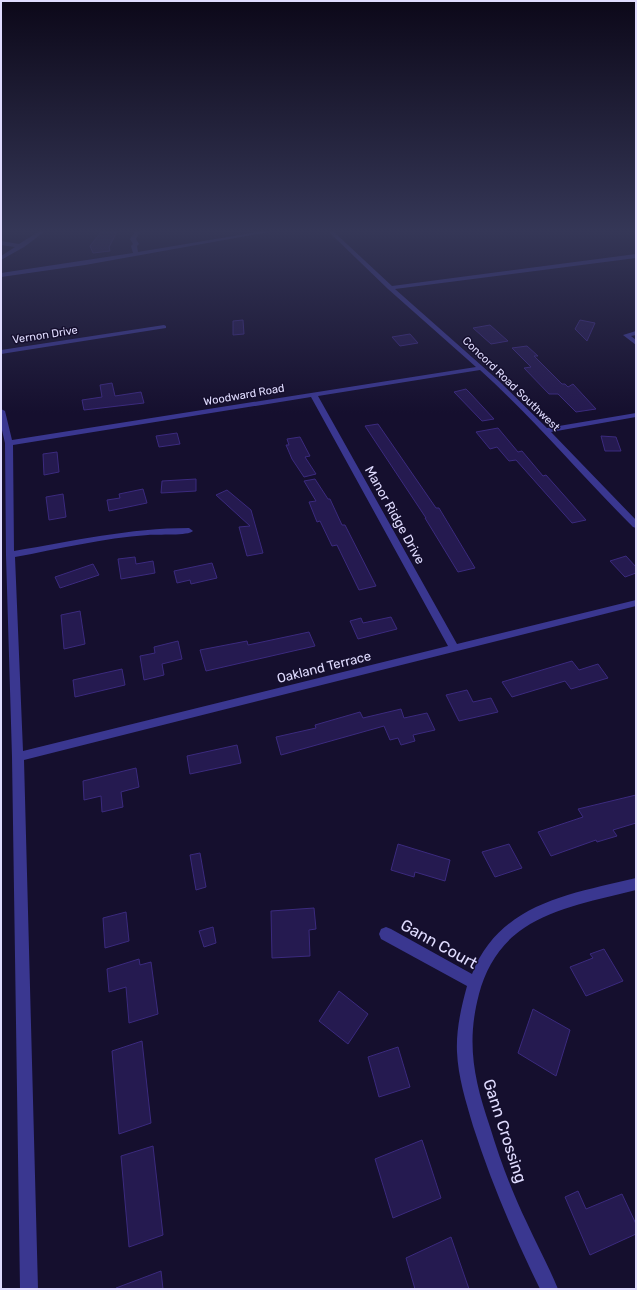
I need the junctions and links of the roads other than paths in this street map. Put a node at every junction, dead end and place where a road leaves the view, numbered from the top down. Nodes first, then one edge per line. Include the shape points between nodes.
1 (395, 292) edge
2 (164, 327) dead end
3 (636, 333) edge
4 (636, 343) edge
5 (1, 352) edge
6 (481, 368) junction
7 (313, 394) junction
8 (1, 411) edge
9 (636, 415) edge
10 (545, 431) junction
11 (9, 443) junction
12 (636, 525) edge
13 (189, 531) dead end
14 (10, 555) junction
15 (636, 603) edge
16 (455, 649) junction
17 (18, 757) junction
18 (636, 884) edge
19 (386, 934) dead end
20 (475, 983) junction
21 (29, 1289) edge
22 (549, 1289) edge

1 - 6 street, Concord Road Southwest
2 - 5 street, Vernon Drive
3 - 4 street via 626,335
6 - 7 street, Woodward Road
6 - 10 street, Concord Road Southwest
7 - 11 street, Woodward Road
7 - 16 street, Manor Ridge Drive
8 - 11 street
9 - 10 street
10 - 12 street, Concord Road Southwest
11 - 14 street
13 - 14 street via 172,530 130,535
14 - 17 street
15 - 16 street, Oakland Terrace
16 - 17 street, Oakland Terrace
17 - 21 street
18 - 20 street, Gann Crossing via 552,907 528,918 506,932 483,963
19 - 20 street, Gann Court
20 - 22 street, Gann Crossing via 466,1016 464,1051 471,1093 490,1155 527,1245

